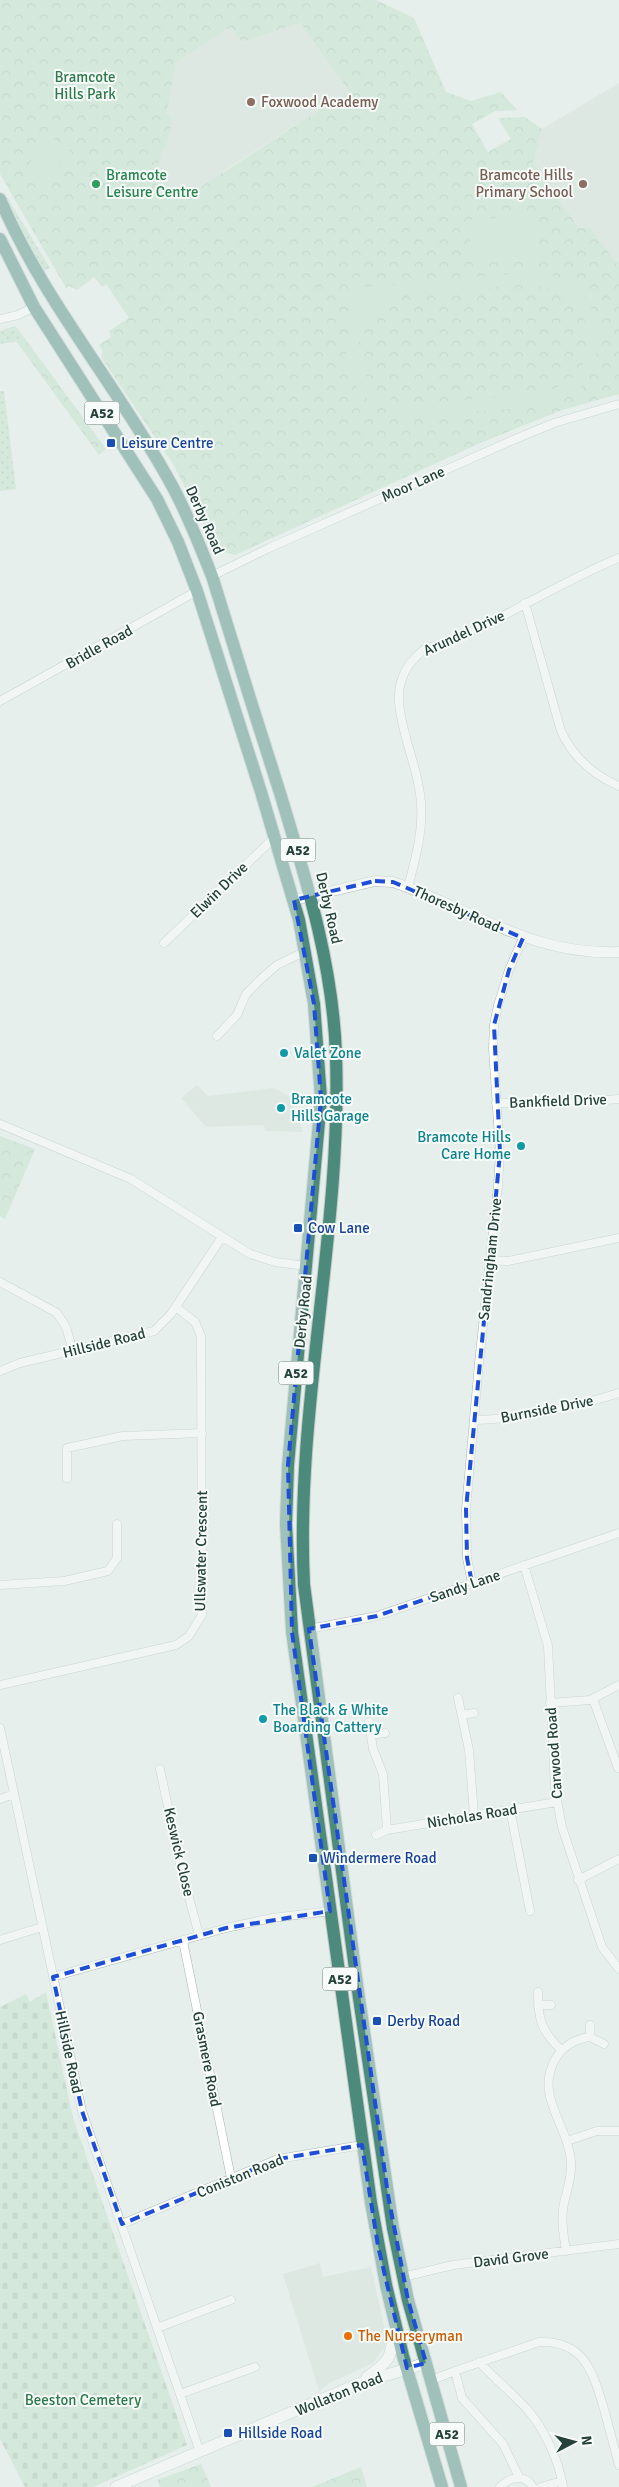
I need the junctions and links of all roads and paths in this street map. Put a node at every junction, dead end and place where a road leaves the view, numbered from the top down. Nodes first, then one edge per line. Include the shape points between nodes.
1 (0, 199) edge
2 (0, 239) edge
3 (34, 307) junction
4 (0, 320) edge
5 (619, 404) edge
6 (619, 558) edge
7 (212, 576) junction
8 (197, 591) junction
9 (525, 603) junction
10 (0, 701) edge
11 (619, 786) edge
12 (275, 837) junction
13 (408, 887) junction
14 (312, 896) junction
15 (294, 900) junction
16 (523, 938) junction
17 (164, 942) dead end
18 (306, 950) junction
19 (619, 952) edge
20 (217, 1036) dead end
21 (619, 1099) edge
22 (496, 1103) junction
23 (0, 1124) edge
24 (222, 1237) junction
25 (619, 1238) edge
26 (489, 1260) junction
27 (306, 1266) junction
28 (0, 1282) edge
29 (176, 1307) junction
30 (74, 1351) junction
31 (0, 1371) edge
32 (619, 1393) edge
33 (475, 1420) junction
34 (202, 1433) junction
35 (67, 1478) dead end
36 (117, 1524) dead end
37 (619, 1533) edge
38 (524, 1566) junction
39 (472, 1584) junction
40 (0, 1585) edge
41 (309, 1629) junction
42 (0, 1685) edge
43 (619, 1685) edge
44 (458, 1698) dead end
45 (593, 1698) junction
46 (550, 1703) junction
47 (474, 1713) dead end
48 (462, 1715) junction
49 (369, 1722) dead end
50 (0, 1728) edge
51 (385, 1732) dead end
52 (371, 1735) junction
53 (618, 1768) dead end
54 (160, 1769) dead end
55 (14, 1794) junction
56 (0, 1799) edge
57 (557, 1802) junction
58 (510, 1809) junction
59 (474, 1815) junction
60 (387, 1830) junction
61 (376, 1835) dead end
62 (619, 1859) edge
63 (578, 1880) junction
64 (330, 1911) junction
65 (530, 1911) dead end
66 (42, 1927) junction
67 (199, 1935) junction
68 (0, 1940) edge
69 (183, 1941) junction
70 (619, 1969) edge
71 (53, 1977) junction
72 (538, 1992) dead end
73 (538, 2005) junction
74 (551, 2005) dead end
75 (590, 2025) dead end
76 (590, 2037) junction
77 (604, 2044) dead end
78 (561, 2050) junction
79 (619, 2131) edge
80 (567, 2141) junction
81 (362, 2145) junction
82 (231, 2178) junction
83 (122, 2224) junction
84 (619, 2244) edge
85 (566, 2251) junction
86 (403, 2276) junction
87 (231, 2300) dead end
88 (395, 2325) junction
89 (156, 2328) junction
90 (238, 2362) dead end
91 (479, 2362) junction
92 (426, 2363) junction
93 (255, 2367) dead end
94 (407, 2368) junction
95 (242, 2371) junction
96 (455, 2371) junction
97 (432, 2380) junction
98 (358, 2384) junction
99 (180, 2394) junction
100 (200, 2452) junction
101 (619, 2465) edge
102 (518, 2477) junction
103 (563, 2484) edge
104 (116, 2487) edge
105 (442, 2487) edge
106 (461, 2487) edge
107 (500, 2487) edge
108 (532, 2487) edge
109 (541, 2487) edge

1 - 7 highway, Derby Road / A52 via 47,292 170,482
2 - 3 highway, Derby Road / A52
3 - 4 street
3 - 8 highway, Derby Road / A52 via 157,499
5 - 7 street, Moor Lane via 554,423 504,444
6 - 9 street, Arundel Drive
7 - 14 highway, Derby Road / A52
8 - 10 street, Bridle Road
8 - 12 highway, Derby Road / A52
9 - 11 street via 566,742 594,773
9 - 13 street, Arundel Drive via 444,643 433,644 415,657 403,675 400,710 422,814
12 - 15 highway, Derby Road / A52
12 - 17 street, Elwin Drive
13 - 14 street, Thoresby Road via 375,881
13 - 16 street, Thoresby Road
14 - 15 street, Thoresby Road
14 - 41 highway, Derby Road / A52 via 332,1003 337,1099 324,1273 303,1472 301,1529
15 - 18 highway, Derby Road / A52
16 - 19 street, Thoresby Road via 577,952
16 - 22 street, Sandringham Drive via 508,970 494,1025
18 - 20 street via 277,965 262,978 246,994 237,1015
18 - 27 highway, Derby Road / A52 via 317,1034 321,1099
21 - 22 street, Bankfield Drive
22 - 26 street, Sandringham Drive via 499,1177
23 - 24 street via 130,1179
24 - 27 street via 259,1258
24 - 29 street, Hillside Road
25 - 26 street via 508,1261
26 - 33 street, Sandringham Drive
27 - 64 highway, Derby Road / A52 via 288,1465 288,1576 292,1632
28 - 30 street via 57,1312
29 - 30 street, Hillside Road via 154,1331
29 - 34 street, Ullswater Crescent via 195,1322 201,1336
30 - 31 street, Hillside Road
32 - 33 street, Burnside Drive via 559,1410
33 - 39 street, Sandringham Drive via 466,1509 467,1558
34 - 35 street via 124,1436 67,1448
34 - 42 street, Ullswater Crescent via 204,1605 202,1615 189,1636 165,1648
36 - 40 street via 117,1558 108,1571 64,1581
37 - 38 street, Sandy Lane
38 - 39 street, Sandy Lane
38 - 46 street, Carwood Road via 546,1638
39 - 41 street, Sandy Lane via 377,1616
41 - 86 highway, Derby Road / A52 via 358,1991
43 - 45 street
44 - 48 street
45 - 46 street
45 - 53 street
46 - 57 street, Carwood Road
47 - 48 street
48 - 59 street via 469,1750
49 - 52 street
50 - 55 street, Hillside Road
51 - 52 street
52 - 60 street via 383,1774
54 - 67 street, Keswick Close
55 - 56 street
55 - 66 street, Hillside Road
57 - 58 street, Nicholas Road
57 - 63 street, Carwood Road
58 - 59 street, Nicholas Road
58 - 65 street
59 - 60 street, Nicholas Road
60 - 61 street, Nicholas Road
62 - 63 street
63 - 70 street, Carwood Road via 608,1957
64 - 67 street via 272,1918
64 - 81 highway, Derby Road / A52
66 - 68 street
66 - 71 street, Hillside Road
67 - 69 street
69 - 71 street
69 - 82 street, Grasmere Road
71 - 83 street, Hillside Road via 82,2111
72 - 73 street
73 - 74 street
73 - 78 street via 543,2029
75 - 76 street
76 - 77 street
76 - 78 street
78 - 80 street via 549,2072 547,2089
79 - 80 street via 597,2131
80 - 85 street via 570,2180 562,2221
81 - 82 street, Coniston Road via 278,2159
81 - 88 highway, Derby Road / A52
82 - 83 street, Coniston Road
83 - 89 street, Hillside Road
84 - 85 street, David Grove
85 - 86 street, David Grove via 453,2265
86 - 92 highway, Derby Road / A52
87 - 89 street
88 - 94 highway, Derby Road / A52
88 - 98 main road via 390,2358
89 - 99 street, Hillside Road
90 - 95 street
91 - 96 street
91 - 101 street via 539,2342 559,2344 575,2351 589,2366 596,2381
91 - 103 street via 527,2409 551,2450
92 - 94 main road, Wollaton Road
92 - 97 highway, Derby Road / A52
93 - 95 street
94 - 98 main road, Wollaton Road
94 - 105 highway, Derby Road / A52
95 - 99 street
96 - 97 street
96 - 102 street via 462,2398 503,2444
97 - 106 highway, Derby Road / A52
98 - 100 main road, Wollaton Road
99 - 100 street, Hillside Road
100 - 104 main road, Wollaton Road
102 - 107 street
102 - 108 street via 530,2482
103 - 109 street

